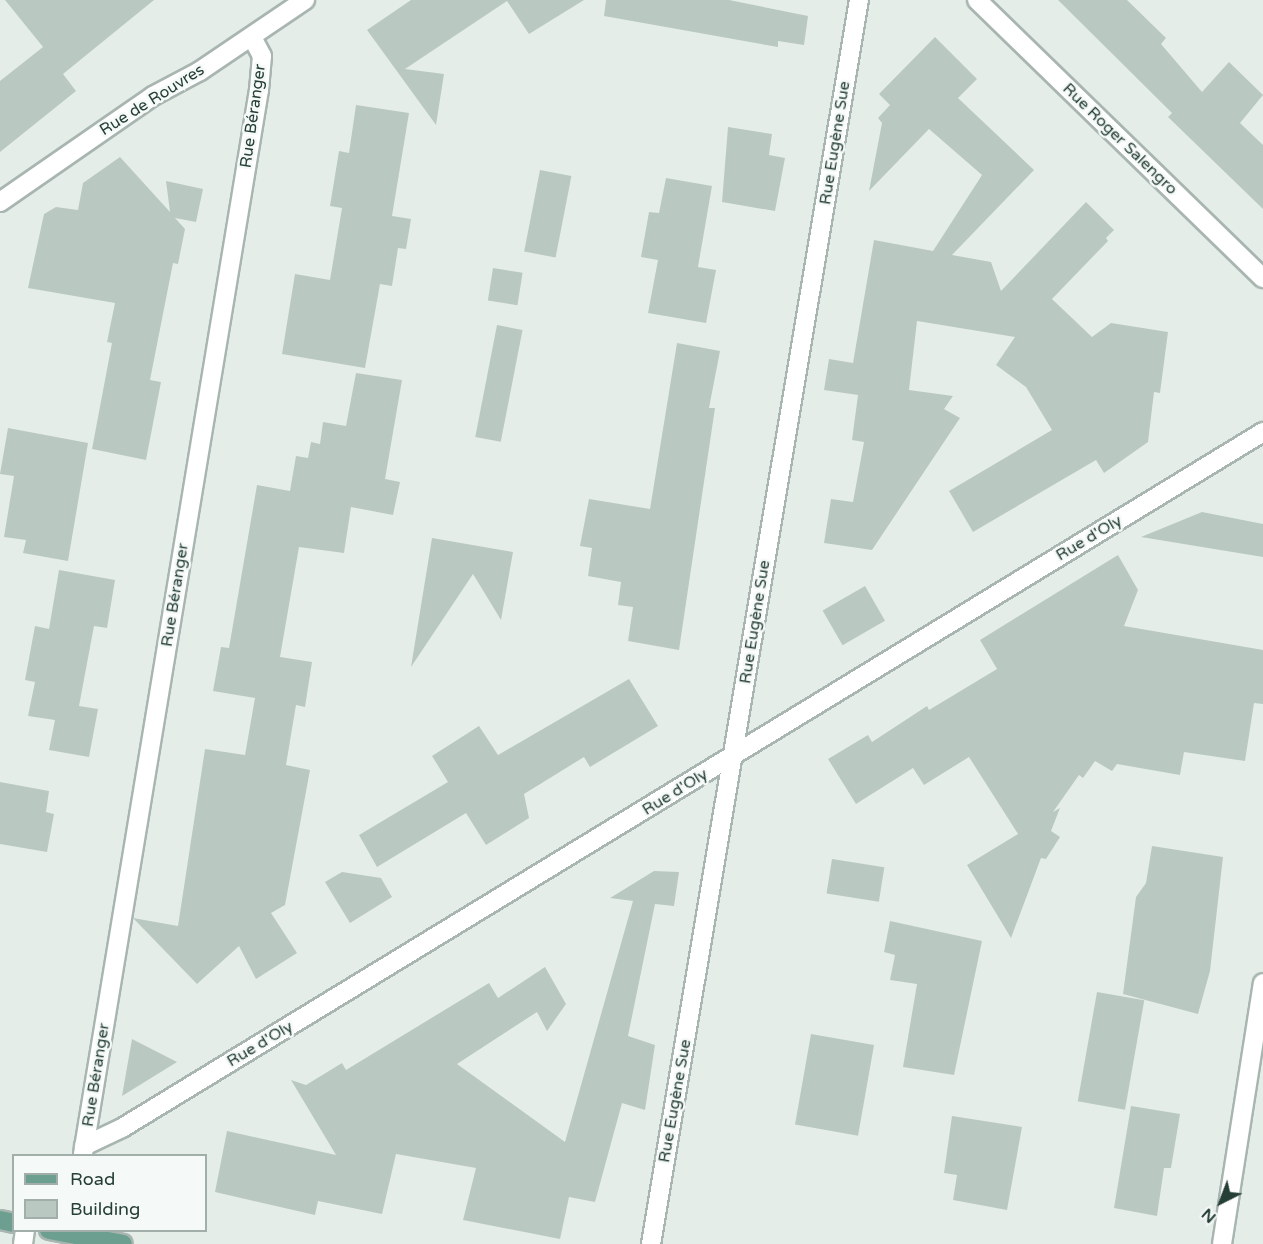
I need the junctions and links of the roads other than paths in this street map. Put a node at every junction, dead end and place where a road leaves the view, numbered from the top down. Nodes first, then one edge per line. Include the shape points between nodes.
1 (304, 0) edge
2 (859, 0) edge
3 (977, 0) edge
4 (252, 37) junction
5 (0, 202) edge
6 (1263, 278) edge
7 (1263, 432) edge
8 (733, 754) junction
9 (1263, 983) edge
10 (83, 1151) edge
11 (60, 1232) edge
12 (123, 1244) edge
13 (651, 1244) edge
14 (1222, 1244) edge

1 - 4 street, Rue de Rouvres
2 - 8 street, Rue Eugène Sue
3 - 6 street, Rue Roger Salengro
4 - 5 street, Rue de Rouvres via 153,96
4 - 10 street, Rue Béranger via 262,56 259,90
7 - 8 street, Rue d'Oly
8 - 10 street, Rue d'Oly
8 - 13 street, Rue Eugène Sue
9 - 14 street
11 - 12 main road

